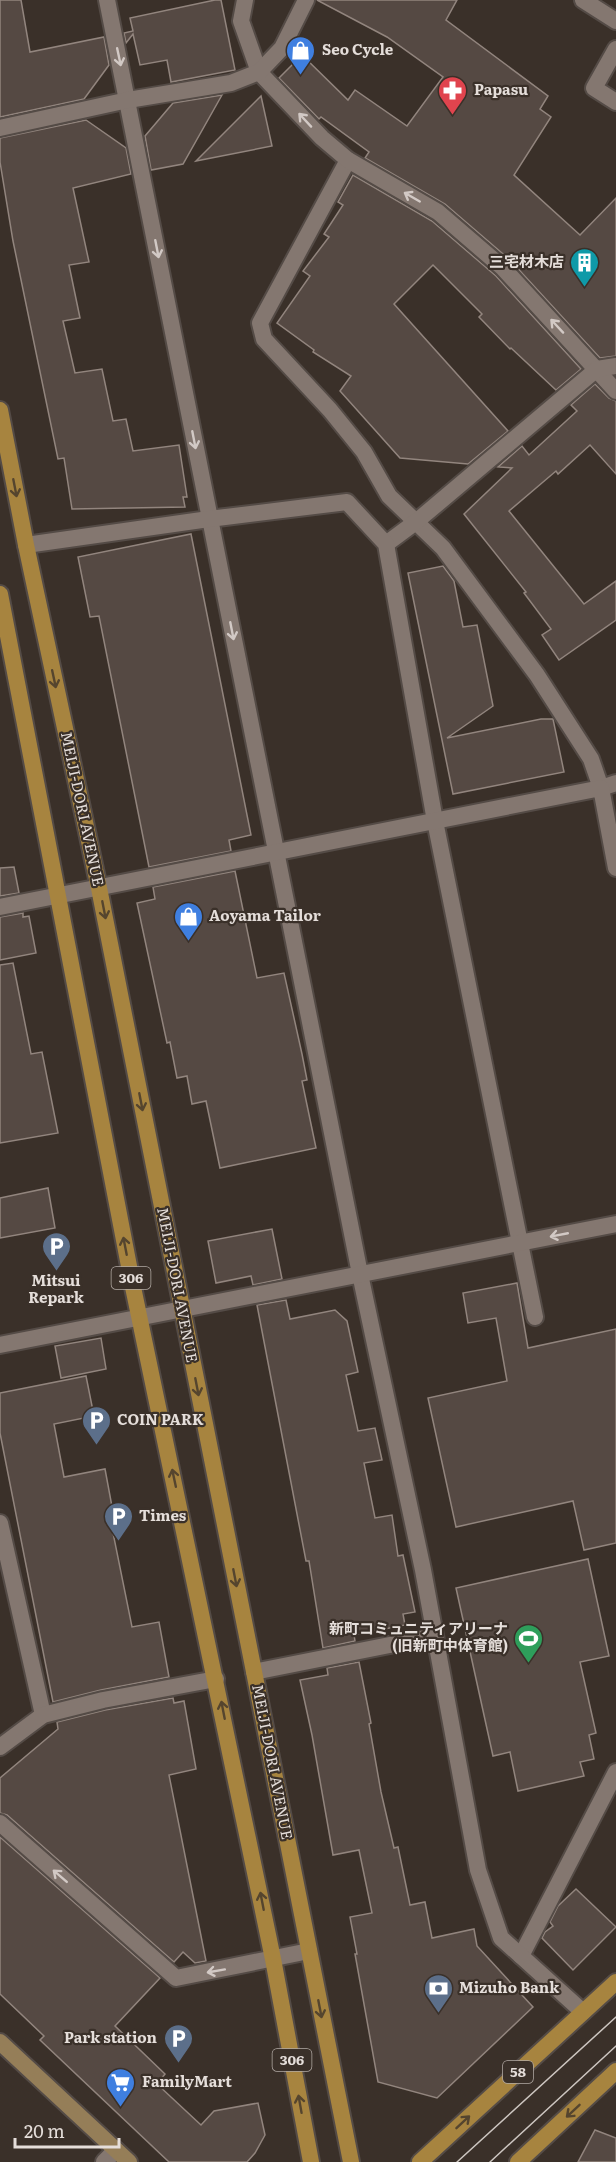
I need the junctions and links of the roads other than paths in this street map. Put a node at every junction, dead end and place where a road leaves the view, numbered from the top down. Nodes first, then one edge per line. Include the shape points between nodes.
1 (107, 0) edge
2 (245, 0) edge
3 (306, 0) edge
4 (583, 0) edge
5 (616, 21) edge
6 (616, 50) edge
7 (258, 72) junction
8 (128, 100) junction
9 (616, 102) edge
10 (0, 128) edge
11 (348, 160) junction
12 (616, 366) edge
13 (597, 369) junction
14 (616, 391) edge
15 (0, 410) edge
16 (209, 519) junction
17 (417, 521) junction
18 (386, 544) junction
19 (26, 545) junction
20 (0, 594) edge
21 (608, 785) edge
22 (435, 820) junction
23 (276, 852) junction
24 (616, 868) edge
25 (99, 888) junction
26 (59, 895) junction
27 (0, 907) edge
28 (616, 1224) edge
29 (520, 1243) junction
30 (360, 1274) junction
31 (181, 1309) junction
32 (140, 1317) junction
33 (535, 1317) dead end
34 (0, 1345) edge
35 (0, 1523) edge
36 (435, 1636) junction
37 (254, 1672) junction
38 (216, 1679) junction
39 (43, 1715) junction
40 (0, 1747) edge
41 (616, 1772) edge
42 (0, 1823) edge
43 (309, 1951) junction
44 (521, 1956) junction
45 (273, 1959) junction
46 (616, 1982) edge
47 (583, 2012) junction
48 (0, 2042) edge
49 (616, 2071) edge
50 (116, 2150) junction
51 (104, 2162) edge
52 (129, 2162) edge
53 (311, 2162) edge
54 (351, 2162) edge
55 (420, 2162) edge
56 (518, 2162) edge

1 -> 8 street
2 - 7 street via 242,21
3 - 7 street via 282,48
4 - 5 street
6 - 9 street via 594,88
7 - 8 street via 231,83
11 -> 7 street
8 - 10 street
8 -> 16 street
13 -> 11 street via 503,268 438,212
11 - 17 street via 260,323 264,339 364,452 389,496
12 - 13 street
13 - 14 street
13 - 17 street
15 -> 19 main road, MEIJI-DORI AVENUE / 306
16 - 18 street via 347,502
16 - 19 street
16 -> 23 street
17 - 18 street
17 - 21 street via 443,548 537,675
18 - 22 street
19 -> 25 main road, MEIJI-DORI AVENUE / 306
20 - 26 main road, 306
21 - 22 street
21 - 24 street
22 - 23 street
22 - 29 street
23 - 25 street
23 - 30 street
25 - 26 street
25 -> 31 main road, MEIJI-DORI AVENUE / 306
26 - 27 street
32 -> 26 main road, 306
28 -> 29 street
29 - 30 street
29 - 33 street
30 - 31 street
30 - 36 street
31 - 32 street
31 -> 37 main road, MEIJI-DORI AVENUE / 306
32 - 34 street
38 -> 32 main road, 306
35 - 39 street
36 - 37 street
36 - 44 street via 478,1870 501,1938
37 - 43 main road, MEIJI-DORI AVENUE / 306
38 - 39 street
45 -> 38 main road, 306
39 - 40 street
41 - 44 street
45 -> 42 street via 176,1978
43 - 45 street
43 -> 54 main road, MEIJI-DORI AVENUE / 306
44 - 47 street
53 -> 45 main road, 306
46 - 47 main road, 58
55 -> 47 main road, 58
48 - 50 main road
49 -> 56 main road
50 - 51 street
50 - 52 main road

